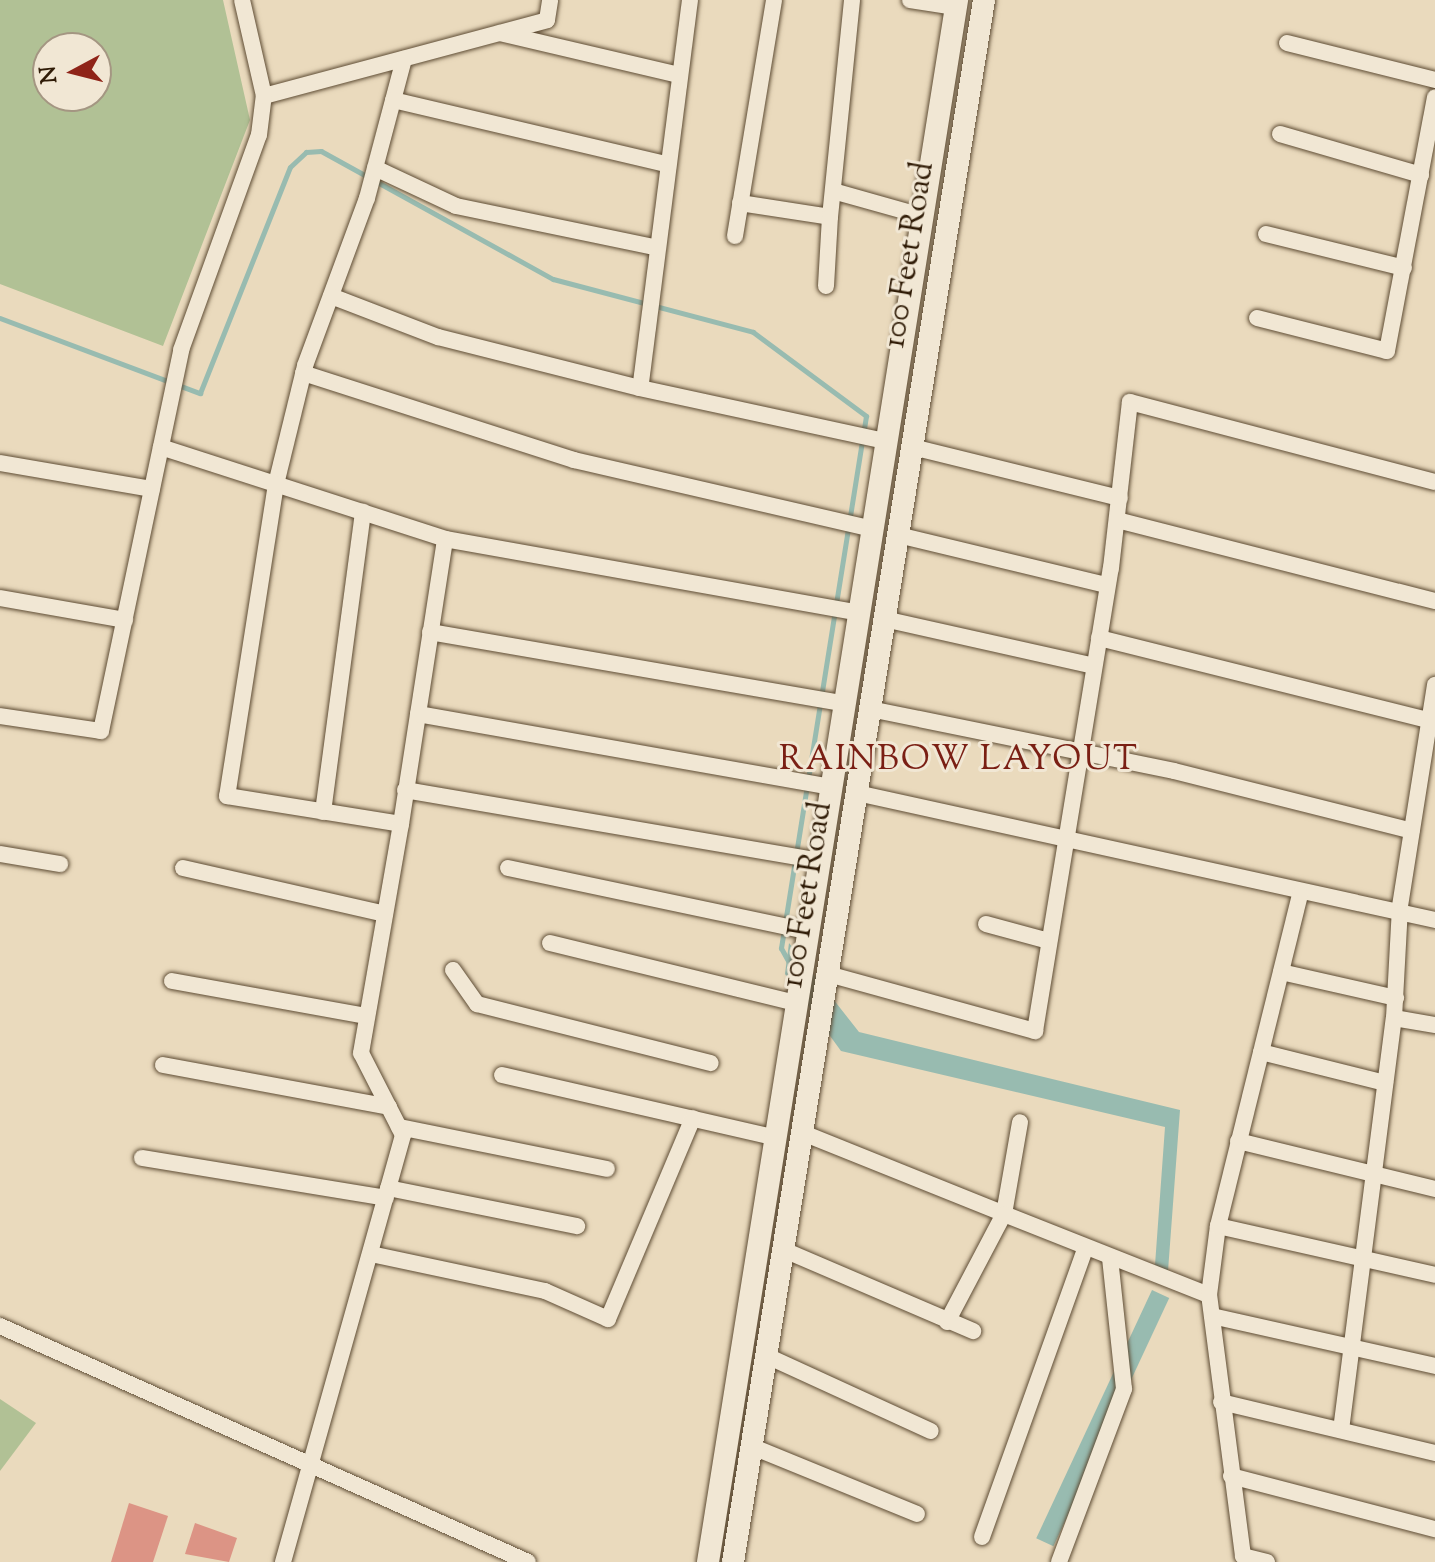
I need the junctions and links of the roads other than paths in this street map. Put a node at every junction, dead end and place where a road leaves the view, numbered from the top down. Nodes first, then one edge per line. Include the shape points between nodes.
1 (242, 0) edge
2 (550, 0) edge
3 (690, 0) edge
4 (774, 0) edge
5 (852, 0) edge
6 (910, 0) edge
7 (984, 0) edge
8 (956, 4) edge
9 (499, 33) junction
10 (1287, 43) dead end
11 (404, 59) junction
12 (679, 75) junction
13 (1435, 80) edge
14 (264, 96) junction
15 (1435, 97) edge
16 (393, 100) junction
17 (1280, 134) dead end
18 (666, 164) junction
19 (375, 168) junction
20 (1421, 175) junction
21 (833, 191) junction
22 (740, 203) junction
23 (922, 216) junction
24 (830, 217) junction
25 (1266, 234) dead end
26 (735, 236) dead end
27 (654, 247) junction
28 (1404, 268) junction
29 (826, 286) dead end
30 (331, 296) junction
31 (1257, 318) dead end
32 (303, 373) junction
33 (640, 388) junction
34 (886, 441) junction
35 (161, 447) junction
36 (912, 447) junction
37 (0, 463) edge
38 (1435, 482) edge
39 (276, 484) junction
40 (152, 489) junction
41 (1120, 498) junction
42 (363, 512) junction
43 (1117, 520) junction
44 (873, 529) junction
45 (898, 535) junction
46 (445, 539) junction
47 (1107, 585) junction
48 (0, 598) edge
49 (1435, 601) edge
50 (859, 613) junction
51 (884, 619) junction
52 (125, 620) junction
53 (430, 632) junction
54 (1099, 638) junction
55 (1094, 666) junction
56 (1435, 685) edge
57 (845, 704) junction
58 (870, 709) junction
59 (418, 714) junction
60 (0, 716) edge
61 (1429, 720) junction
62 (1079, 753) junction
63 (831, 787) junction
64 (405, 790) junction
65 (857, 793) junction
66 (323, 812) junction
67 (401, 824) junction
68 (1412, 831) junction
69 (1065, 844) junction
70 (0, 854) edge
71 (820, 861) junction
72 (60, 864) dead end
73 (183, 868) dead end
74 (508, 868) dead end
75 (1300, 895) junction
76 (385, 914) junction
77 (1402, 917) junction
78 (1435, 920) edge
79 (986, 924) dead end
80 (808, 931) junction
81 (1049, 941) junction
82 (550, 943) dead end
83 (453, 970) dead end
84 (1281, 972) junction
85 (828, 974) junction
86 (172, 981) dead end
87 (1396, 998) junction
88 (797, 1003) junction
89 (367, 1016) junction
90 (1394, 1018) junction
91 (1435, 1025) edge
92 (1261, 1052) junction
93 (711, 1063) dead end
94 (163, 1065) dead end
95 (502, 1075) dead end
96 (1385, 1083) junction
97 (389, 1107) junction
98 (693, 1118) junction
99 (1020, 1122) dead end
100 (399, 1127) junction
101 (803, 1133) junction
102 (776, 1138) junction
103 (1238, 1141) junction
104 (142, 1158) dead end
105 (607, 1169) dead end
106 (1373, 1173) junction
107 (1435, 1189) edge
108 (387, 1193) junction
109 (1004, 1214) junction
110 (577, 1226) dead end
111 (1218, 1226) junction
112 (1085, 1249) junction
113 (784, 1250) junction
114 (371, 1254) junction
115 (1110, 1259) junction
116 (1362, 1260) junction
117 (1435, 1275) edge
118 (1209, 1295) junction
119 (1212, 1316) junction
120 (947, 1322) junction
121 (0, 1326) edge
122 (973, 1331) dead end
123 (1350, 1344) junction
124 (767, 1356) junction
125 (1435, 1366) edge
126 (1221, 1402) junction
127 (1341, 1430) junction
128 (931, 1431) dead end
129 (753, 1447) junction
130 (1435, 1453) edge
131 (313, 1463) junction
132 (1231, 1476) junction
133 (917, 1514) dead end
134 (1435, 1529) edge
135 (982, 1537) dead end
136 (283, 1562) edge
137 (528, 1562) edge
138 (708, 1562) edge
139 (733, 1562) edge
140 (1059, 1562) edge
141 (1267, 1562) edge

1 - 14 street
2 - 9 street via 547,20
3 - 12 street
4 - 22 street
5 - 21 street
6 - 8 street
7 - 36 main road, 100 Feet Road
8 - 23 main road, 100 Feet Road
9 - 11 street
9 - 12 street
10 - 13 street
11 - 14 street
11 - 16 street
12 - 18 street
14 - 35 street via 259,135 181,350
15 - 20 street
16 - 18 street
16 - 19 street
17 - 20 street
18 - 27 street
19 - 27 street via 456,206
19 - 30 street
20 - 28 street
21 - 23 street
21 - 24 street
22 - 24 street
22 - 26 street
23 - 34 main road, 100 Feet Road
24 - 29 street
25 - 28 street
27 - 33 street
28 - 31 street via 1386,351
30 - 32 street
30 - 33 street via 438,337
32 - 39 street
32 - 44 street via 574,460
33 - 34 street
34 - 44 main road, 100 Feet Road
35 - 39 street
35 - 40 street
36 - 41 street
36 - 45 main road, 100 Feet Road
37 - 40 street
38 - 41 street via 1130,402
39 - 42 street
39 - 66 street via 227,796
40 - 52 street
41 - 43 street
42 - 46 street
42 - 66 street
43 - 47 street
43 - 49 street
44 - 50 main road, 100 Feet Road
45 - 47 street
45 - 51 main road, 100 Feet Road
46 - 50 street
46 - 53 street
47 - 54 street
48 - 52 street
50 - 57 main road, 100 Feet Road
51 - 55 street
51 - 58 main road, 100 Feet Road
52 - 60 street via 101,731
53 - 57 street
53 - 59 street
54 - 55 street
54 - 61 street
55 - 62 street
56 - 61 street
57 - 63 main road, 100 Feet Road
58 - 62 street
58 - 65 main road, 100 Feet Road
59 - 63 street
59 - 64 street
61 - 68 street
62 - 68 street
62 - 69 street
63 - 71 main road, 100 Feet Road
64 - 67 street
64 - 71 street
65 - 69 street
65 - 85 main road, 100 Feet Road
66 - 67 street
67 - 76 street
68 - 77 street
69 - 75 street
69 - 81 street
70 - 72 street
71 - 80 main road, 100 Feet Road
73 - 76 street
74 - 80 street
75 - 77 street
75 - 84 street
76 - 89 street
77 - 78 street
77 - 87 street
79 - 81 street
80 - 88 main road, 100 Feet Road
81 - 85 street via 1035,1031
82 - 88 street
83 - 93 street via 477,1004
84 - 87 street
84 - 92 street
85 - 101 main road, 100 Feet Road
86 - 89 street
87 - 90 street
88 - 102 main road, 100 Feet Road
89 - 97 street via 361,1053
90 - 91 street
90 - 96 street
92 - 96 street
92 - 103 street
94 - 97 street
95 - 98 street
96 - 106 street
97 - 100 street
98 - 102 street
98 - 114 street via 608,1319 545,1291
99 - 109 street
100 - 105 street
100 - 108 street
101 - 109 street
101 - 113 main road, 100 Feet Road
102 - 138 main road, 100 Feet Road
103 - 106 street
103 - 111 street
104 - 108 street
106 - 107 street
106 - 116 street
108 - 110 street
108 - 114 street
109 - 112 street
109 - 120 street
111 - 116 street
111 - 118 street
112 - 115 street
112 - 135 street
113 - 120 street
113 - 124 main road, 100 Feet Road
114 - 131 street
115 - 118 street
115 - 140 street via 1124,1389
116 - 117 street
116 - 123 street
118 - 119 street
119 - 123 street
119 - 126 street
120 - 122 street
121 - 131 street
123 - 125 street
123 - 127 street
124 - 128 street
124 - 129 main road, 100 Feet Road
126 - 127 street
126 - 132 street
127 - 130 street
129 - 133 street
129 - 139 main road, 100 Feet Road
131 - 136 street
131 - 137 street
132 - 134 street
132 - 141 street via 1243,1556

